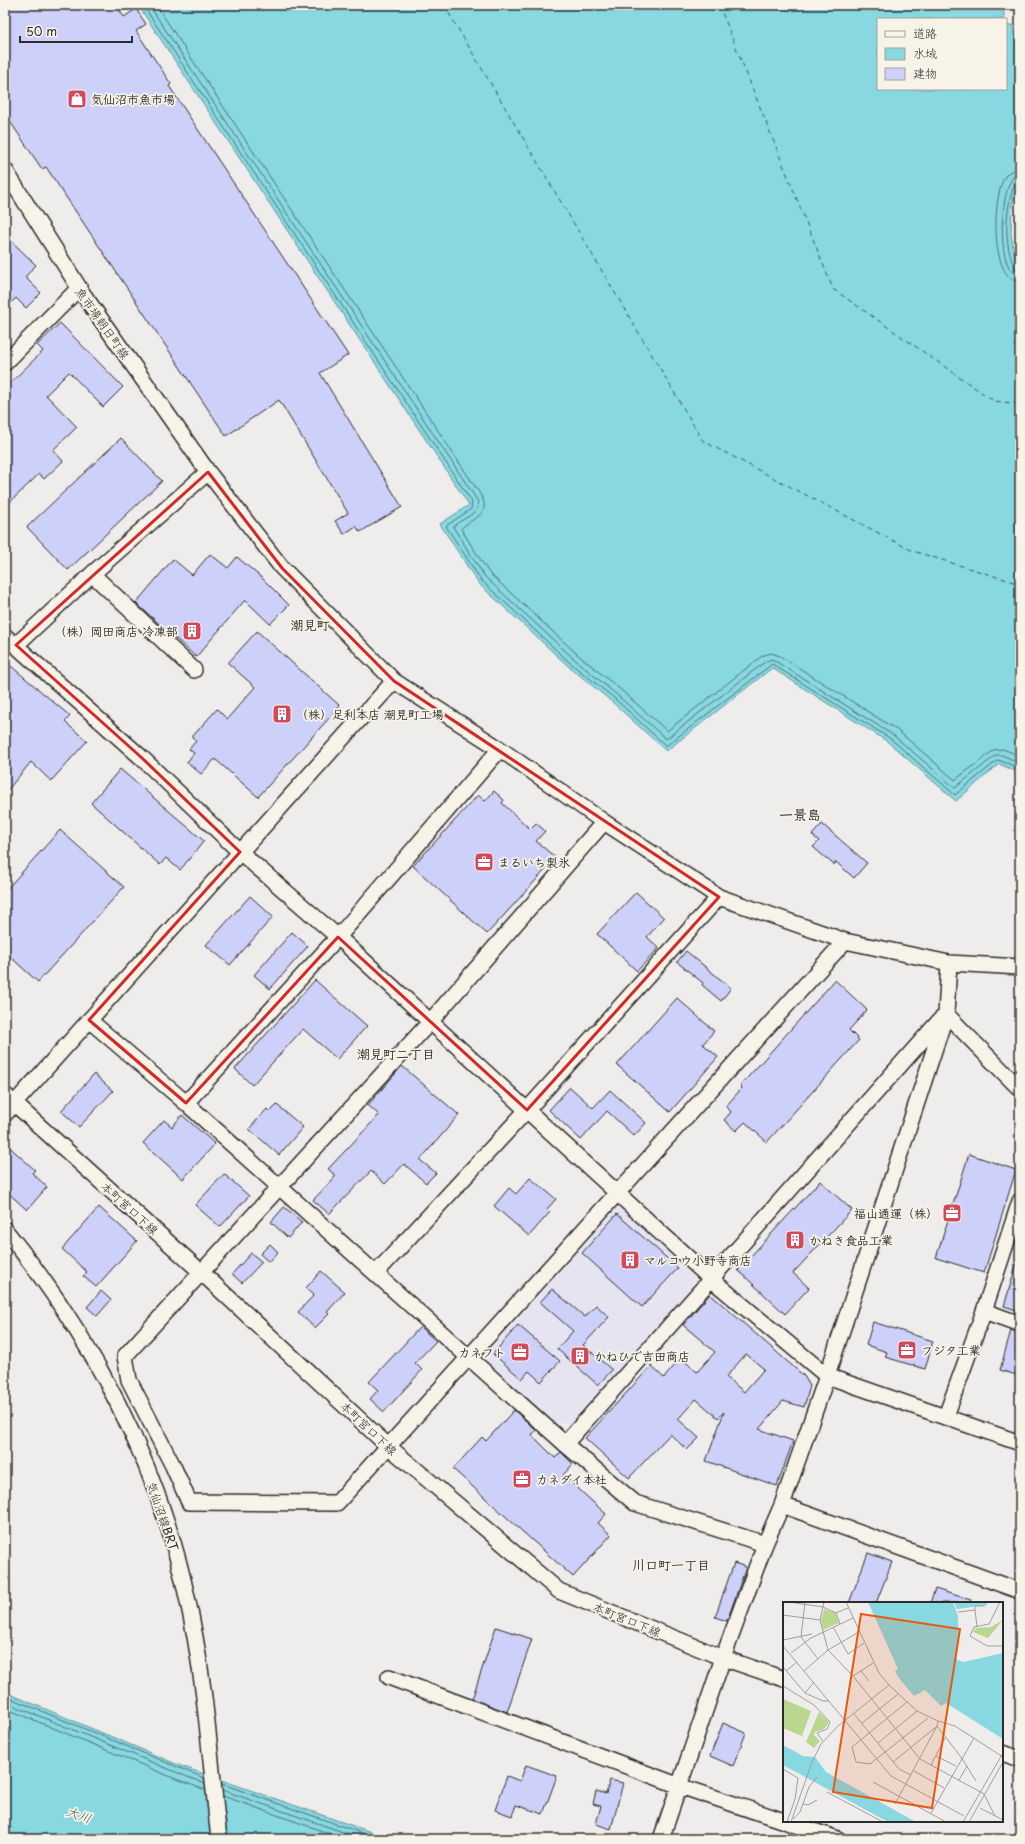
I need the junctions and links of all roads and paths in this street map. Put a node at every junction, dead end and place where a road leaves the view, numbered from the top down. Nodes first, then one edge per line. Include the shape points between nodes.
1 (5, 170) edge
2 (10, 188) edge
3 (79, 288) junction
4 (5, 363) edge
5 (208, 472) junction
6 (92, 574) junction
7 (11, 641) edge
8 (194, 670) dead end
9 (394, 681) junction
10 (500, 749) junction
11 (604, 822) junction
12 (240, 852) junction
13 (719, 897) junction
14 (338, 937) junction
15 (845, 941) junction
16 (949, 963) junction
17 (1020, 967) edge
18 (946, 1014) junction
19 (88, 1020) junction
20 (430, 1022) junction
21 (1020, 1089) edge
22 (186, 1103) junction
23 (8, 1104) edge
24 (527, 1110) junction
25 (279, 1186) junction
26 (618, 1192) junction
27 (1020, 1201) edge
28 (5, 1230) edge
29 (201, 1272) junction
30 (376, 1273) junction
31 (711, 1279) junction
32 (984, 1311) junction
33 (1020, 1324) edge
34 (468, 1357) junction
35 (827, 1376) junction
36 (946, 1416) junction
37 (1020, 1442) edge
38 (565, 1444) junction
39 (388, 1446) junction
40 (782, 1506) junction
41 (764, 1544) junction
42 (1020, 1591) edge
43 (723, 1658) junction
44 (389, 1677) dead end
45 (783, 1679) edge
46 (1003, 1753) edge
47 (1020, 1759) edge
48 (680, 1786) junction
49 (783, 1821) edge
50 (787, 1822) edge
51 (219, 1839) edge
52 (662, 1839) edge
53 (838, 1839) edge

1 - 2 street, 魚市場朝日町線
2 - 3 street, 魚市場朝日町線
3 - 4 street
3 - 5 street, 魚市場朝日町線
5 - 6 street
5 - 9 street, 魚市場朝日町線 via 282,568
6 - 7 street
6 - 8 street
7 - 12 street via 142,758
9 - 10 street, 魚市場朝日町線
9 - 12 street
10 - 11 street, 魚市場朝日町線
10 - 14 street
11 - 13 street, 魚市場朝日町線
11 - 20 street
12 - 14 street
12 - 19 street
13 - 15 street, 魚市場朝日町線
13 - 24 street
14 - 20 street
14 - 22 street
15 - 16 street, 魚市場朝日町線
15 - 26 street
16 - 17 street
16 - 18 street
18 - 21 street
18 - 31 street
18 - 35 street
19 - 22 street
19 - 23 street
20 - 24 street
20 - 25 street
22 - 25 street
23 - 29 street, 本町宮口下線
24 - 26 street
24 - 30 street
25 - 29 street
25 - 30 street
26 - 31 street
26 - 34 street
27 - 32 street
28 - 51 street, 気仙沼線BRT via 41,1276 86,1345 128,1426 159,1502 175,1549 193,1626
29 - 39 street, 本町宮口下線
29 - 39 street via 125,1356 129,1380 174,1466 189,1502 336,1503
30 - 34 street
31 - 35 street
31 - 38 street
32 - 33 street
32 - 36 street
34 - 38 street
34 - 39 street
35 - 36 street
35 - 40 street
36 - 37 street
38 - 41 street via 635,1503
39 - 43 street, 本町宮口下線 via 559,1591
40 - 41 street
40 - 42 street
41 - 43 street
43 - 45 street, 本町宮口下線
43 - 48 street
44 - 48 street
46 - 47 street
48 - 49 street
48 - 52 street
50 - 53 street

